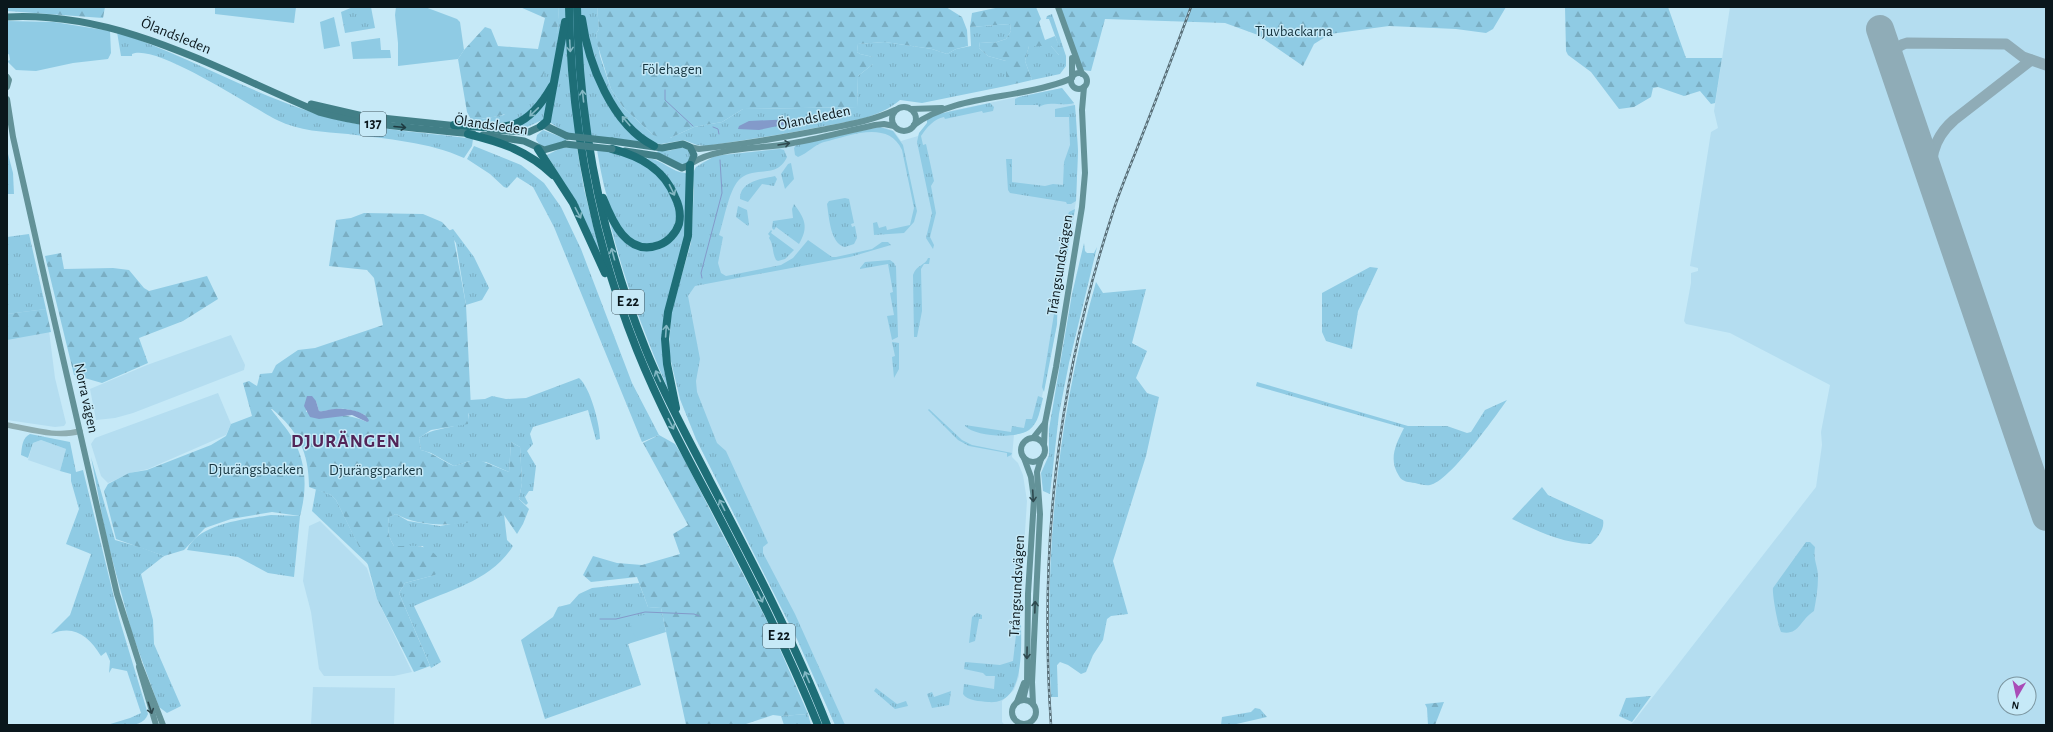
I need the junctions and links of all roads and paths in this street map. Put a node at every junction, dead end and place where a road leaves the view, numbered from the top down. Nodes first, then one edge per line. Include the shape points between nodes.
1 (568, 7) edge
2 (579, 7) edge
3 (1058, 7) edge
4 (8, 17) edge
5 (1071, 45) junction
6 (1082, 74) junction
7 (7, 77) edge
8 (1072, 78) junction
9 (555, 80) junction
10 (1084, 86) junction
11 (7, 87) edge
12 (1042, 88) junction
13 (1074, 88) junction
14 (282, 96) junction
15 (7, 99) edge
16 (951, 108) junction
17 (895, 110) junction
18 (1082, 110) junction
19 (912, 111) junction
20 (7, 116) edge
21 (454, 125) junction
22 (914, 125) junction
23 (894, 126) junction
24 (538, 128) junction
25 (468, 134) junction
26 (14, 137) junction
27 (612, 145) junction
28 (536, 146) junction
29 (654, 146) junction
30 (690, 147) junction
31 (691, 164) junction
32 (594, 173) junction
33 (558, 180) junction
34 (623, 314) junction
35 (1045, 423) junction
36 (680, 424) junction
37 (7, 425) edge
38 (80, 431) junction
39 (1033, 438) junction
40 (1044, 444) junction
41 (1024, 458) junction
42 (1041, 459) junction
43 (1033, 660) junction
44 (139, 664) junction
45 (1020, 701) junction
46 (1033, 704) junction
47 (1036, 710) junction
48 (1034, 722) edge
49 (1019, 724) edge
50 (156, 725) edge
51 (163, 725) edge
52 (817, 725) edge
53 (828, 725) edge

1 - 9 highway
1 -> 34 highway, E 22 via 571,68 585,173 600,240
29 -> 2 highway via 628,124 604,90 589,53
32 -> 2 highway, E 22 via 582,93
3 - 5 main road
4 - 14 main road, Ölandsleden / 137 via 54,18 92,23 132,33 161,43
5 - 6 main road
5 - 8 main road
6 - 8 main road
6 - 10 main road via 1086,79
7 - 11 main road
8 - 12 main road, Ölandsleden
8 - 13 main road
9 -> 21 highway via 541,104 525,120 497,128
9 - 24 highway via 548,115 544,124
10 - 13 main road via 1080,89
10 - 18 main road, Trångsundsvägen
12 - 13 main road, Ölandsleden
12 - 16 main road, Ölandsleden
13 - 18 main road, Trångsundsvägen
14 - 21 main road, Ölandsleden / 137 via 363,116
14 -> 25 main road, Ölandsleden / 137 via 319,112 366,123
15 - 26 main road, Norra vägen
16 - 19 main road, Ölandsleden via 923,113
16 - 22 main road, Ölandsleden via 930,115
17 - 19 main road, Ölandsleden via 903,107
17 - 23 main road via 892,120
17 - 30 main road, Ölandsleden via 858,122 768,141 699,150
18 - 35 main road, Trångsundsvägen via 1085,151 1082,207
19 - 22 main road via 915,116
20 - 26 main road, Norra vägen
21 - 24 main road, Ölandsleden / 137 via 512,132
22 - 23 main road, Ölandsleden via 904,131
31 -> 23 main road, Ölandsleden via 699,158 715,153 788,144 875,125
24 - 27 main road, Ölandsleden / 137, bridge via 548,126 560,134
24 - 28 main road, Ölandsleden via 532,136
25 - 28 main road, Ölandsleden / 137 via 524,141
25 - 33 highway via 496,141 523,152
26 - 38 main road, Norra vägen
27 - 28 main road, Ölandsleden / 137, bridge via 565,144 547,150
27 - 29 main road, Ölandsleden / 137
27 - 31 main road, Ölandsleden / 137 via 658,156 682,168
27 -> 32 highway via 647,162 669,184 677,201 680,217 672,235 661,244 647,248 636,246 626,239 612,220
28 - 33 highway
29 - 30 main road, Ölandsleden / 137 via 666,148 683,144
30 - 31 main road via 694,155
36 -> 31 highway via 669,379 665,339 668,312 688,236
36 -> 32 highway, E 22 via 660,383 631,311 604,220
33 -> 34 highway via 583,223
34 -> 52 highway, E 22 via 667,417 762,600
35 - 39 main road, Trångsundsvägen
35 - 40 main road, Trångsundsvägen
53 -> 36 highway, E 22 via 769,596
37 - 38 street via 58,434
38 - 44 main road, Norra vägen via 117,594
39 - 40 main road
39 - 41 main road via 1022,445
40 - 42 main road via 1045,452
41 - 42 main road via 1031,462
41 -> 45 main road, Trångsundsvägen via 1031,477 1034,499 1026,668
43 -> 42 main road, Trångsundsvägen via 1040,514 1037,472
43 - 46 main road, Trångsundsvägen
43 - 47 main road, Trångsundsvägen
44 -> 50 main road, Norra vägen
44 - 51 main road, Norra vägen
45 - 46 main road
45 - 49 main road via 1012,712
46 - 47 main road
47 - 48 main road
48 - 49 main road

